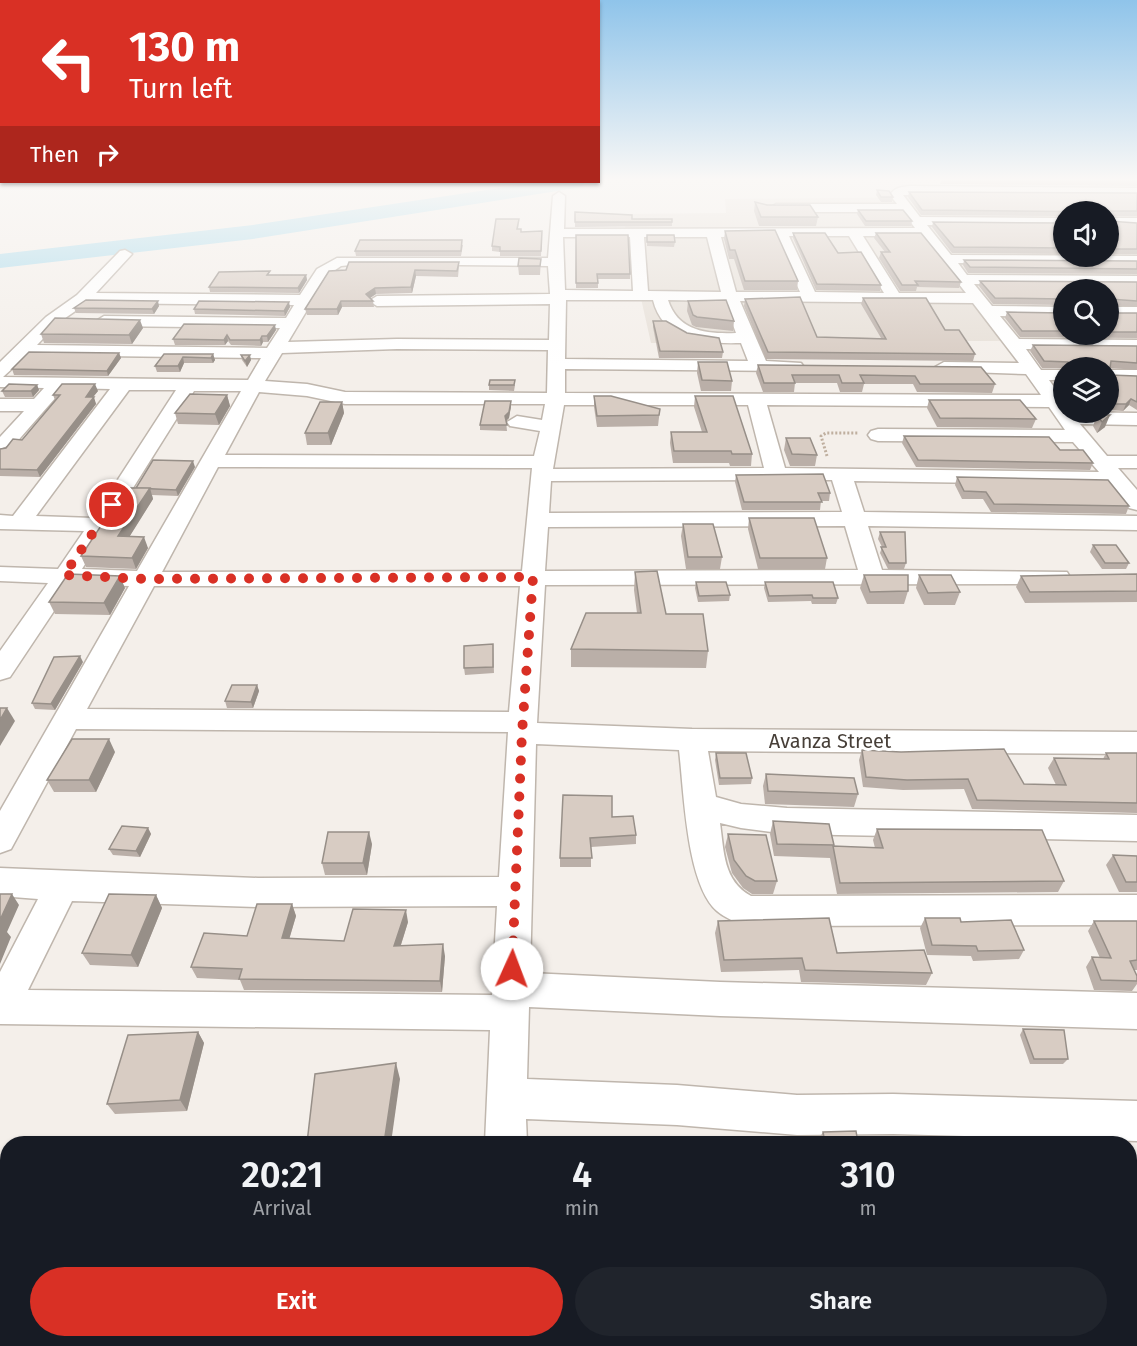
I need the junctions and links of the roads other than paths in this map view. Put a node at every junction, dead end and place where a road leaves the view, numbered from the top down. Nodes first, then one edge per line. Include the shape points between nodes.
1 (556, 241) edge
2 (638, 241) edge
3 (714, 241) edge
4 (784, 241) edge
5 (859, 241) edge
6 (931, 241) edge
7 (125, 254) dead end
8 (945, 259) junction
9 (1137, 260) edge
10 (555, 262) junction
11 (963, 279) junction
12 (1137, 281) edge
13 (558, 297) junction
14 (641, 297) junction
15 (732, 297) junction
16 (83, 298) junction
17 (660, 298) junction
18 (810, 298) junction
19 (895, 298) junction
20 (303, 300) junction
21 (376, 301) edge
22 (983, 305) junction
23 (1053, 311) edge
24 (1119, 312) edge
25 (1137, 312) edge
26 (52, 320) junction
27 (291, 323) junction
28 (747, 338) junction
29 (1014, 344) junction
30 (1137, 345) edge
31 (22, 350) junction
32 (274, 350) junction
33 (556, 355) junction
34 (759, 366) junction
35 (795, 367) junction
36 (815, 367) edge
37 (925, 367) edge
38 (0, 372) edge
39 (1034, 372) junction
40 (1053, 374) edge
41 (1119, 375) edge
42 (1137, 375) edge
43 (0, 382) edge
44 (58, 383) junction
45 (123, 385) junction
46 (188, 386) junction
47 (253, 386) junction
48 (555, 397) junction
49 (756, 398) junction
50 (808, 398) junction
51 (861, 400) junction
52 (1053, 400) edge
53 (1053, 401) edge
54 (0, 405) edge
55 (37, 405) junction
56 (1119, 418) edge
57 (1137, 418) edge
58 (518, 422) dead end
59 (1069, 423) edge
60 (550, 427) junction
61 (878, 435) junction
62 (1079, 436) junction
63 (0, 448) edge
64 (211, 461) junction
65 (1101, 462) junction
66 (1137, 462) edge
67 (542, 469) junction
68 (836, 474) junction
69 (776, 475) junction
70 (897, 476) junction
71 (1116, 479) junction
72 (1137, 503) edge
73 (852, 519) junction
74 (538, 520) junction
75 (10, 522) edge
76 (1137, 523) edge
77 (100, 525) junction
78 (0, 574) edge
79 (64, 575) junction
80 (872, 576) junction
81 (533, 577) junction
82 (1079, 578) edge
83 (145, 579) junction
84 (8, 646) edge
85 (0, 670) edge
86 (67, 719) junction
87 (523, 727) junction
88 (692, 740) junction
89 (1137, 743) edge
90 (702, 806) junction
91 (1137, 828) edge
92 (0, 840) edge
93 (0, 882) edge
94 (62, 886) junction
95 (515, 891) junction
96 (1137, 910) edge
97 (510, 1001) junction
98 (1, 1009) edge
99 (1137, 1011) edge
100 (506, 1098) junction
101 (1137, 1121) edge
102 (506, 1136) edge

1 - 10 street
2 - 14 street
3 - 15 street
4 - 18 street
5 - 19 street
6 - 8 street
7 - 16 street
8 - 9 street
8 - 11 street
10 - 13 street
10 - 20 street via 343,261 326,268
11 - 12 street
11 - 22 street
13 - 14 street
13 - 21 street
13 - 33 street
14 - 17 street
15 - 17 street
15 - 18 street
15 - 28 street
16 - 20 street
16 - 26 street
17 - 28 street via 663,312 681,331 712,338
18 - 19 street
19 - 22 street
20 - 27 street
22 - 23 street
22 - 29 street
24 - 25 street
26 - 27 street
26 - 31 street
27 - 32 street
28 - 34 street
29 - 30 street
29 - 39 street
31 - 32 street
31 - 38 street
32 - 33 street via 397,344
32 - 47 street
33 - 34 street
33 - 48 street
34 - 35 street
35 - 36 street
35 - 50 street
37 - 39 street
39 - 40 street
39 - 52 street
41 - 42 street
43 - 44 street
44 - 45 street
44 - 55 street
45 - 46 street
45 - 75 street
46 - 47 street
46 - 77 street
47 - 48 street via 307,390 345,398
47 - 64 street
48 - 49 street
48 - 60 street
49 - 50 street
49 - 69 street
50 - 51 street
51 - 53 street
51 - 61 street
54 - 55 street
55 - 63 street
56 - 57 street
58 - 60 street
59 - 62 street
60 - 67 street
61 - 62 street
61 - 70 street
62 - 65 street
64 - 67 street
64 - 83 street
65 - 66 street
65 - 71 street
67 - 69 street
67 - 74 street
68 - 69 street
68 - 70 street
68 - 73 street
70 - 71 street
71 - 72 street
73 - 74 street
73 - 76 street
73 - 80 street
74 - 81 street
75 - 77 street
77 - 79 street
78 - 79 street
79 - 83 street
79 - 84 street
80 - 81 street
80 - 82 street
81 - 83 street
81 - 87 street
83 - 86 street
84 - 85 street
86 - 87 street, Avanza Street
86 - 92 street
87 - 88 street, Avanza Street
87 - 95 street
88 - 89 street, Avanza Street
88 - 90 street
90 - 91 street via 755,819 787,821
90 - 96 street via 710,866 718,888 729,901 746,911
93 - 94 street
94 - 95 street via 398,894
94 - 98 street
95 - 97 street
97 - 98 street
97 - 99 street via 720,999
97 - 100 street
100 - 101 street via 797,1115
100 - 102 street

